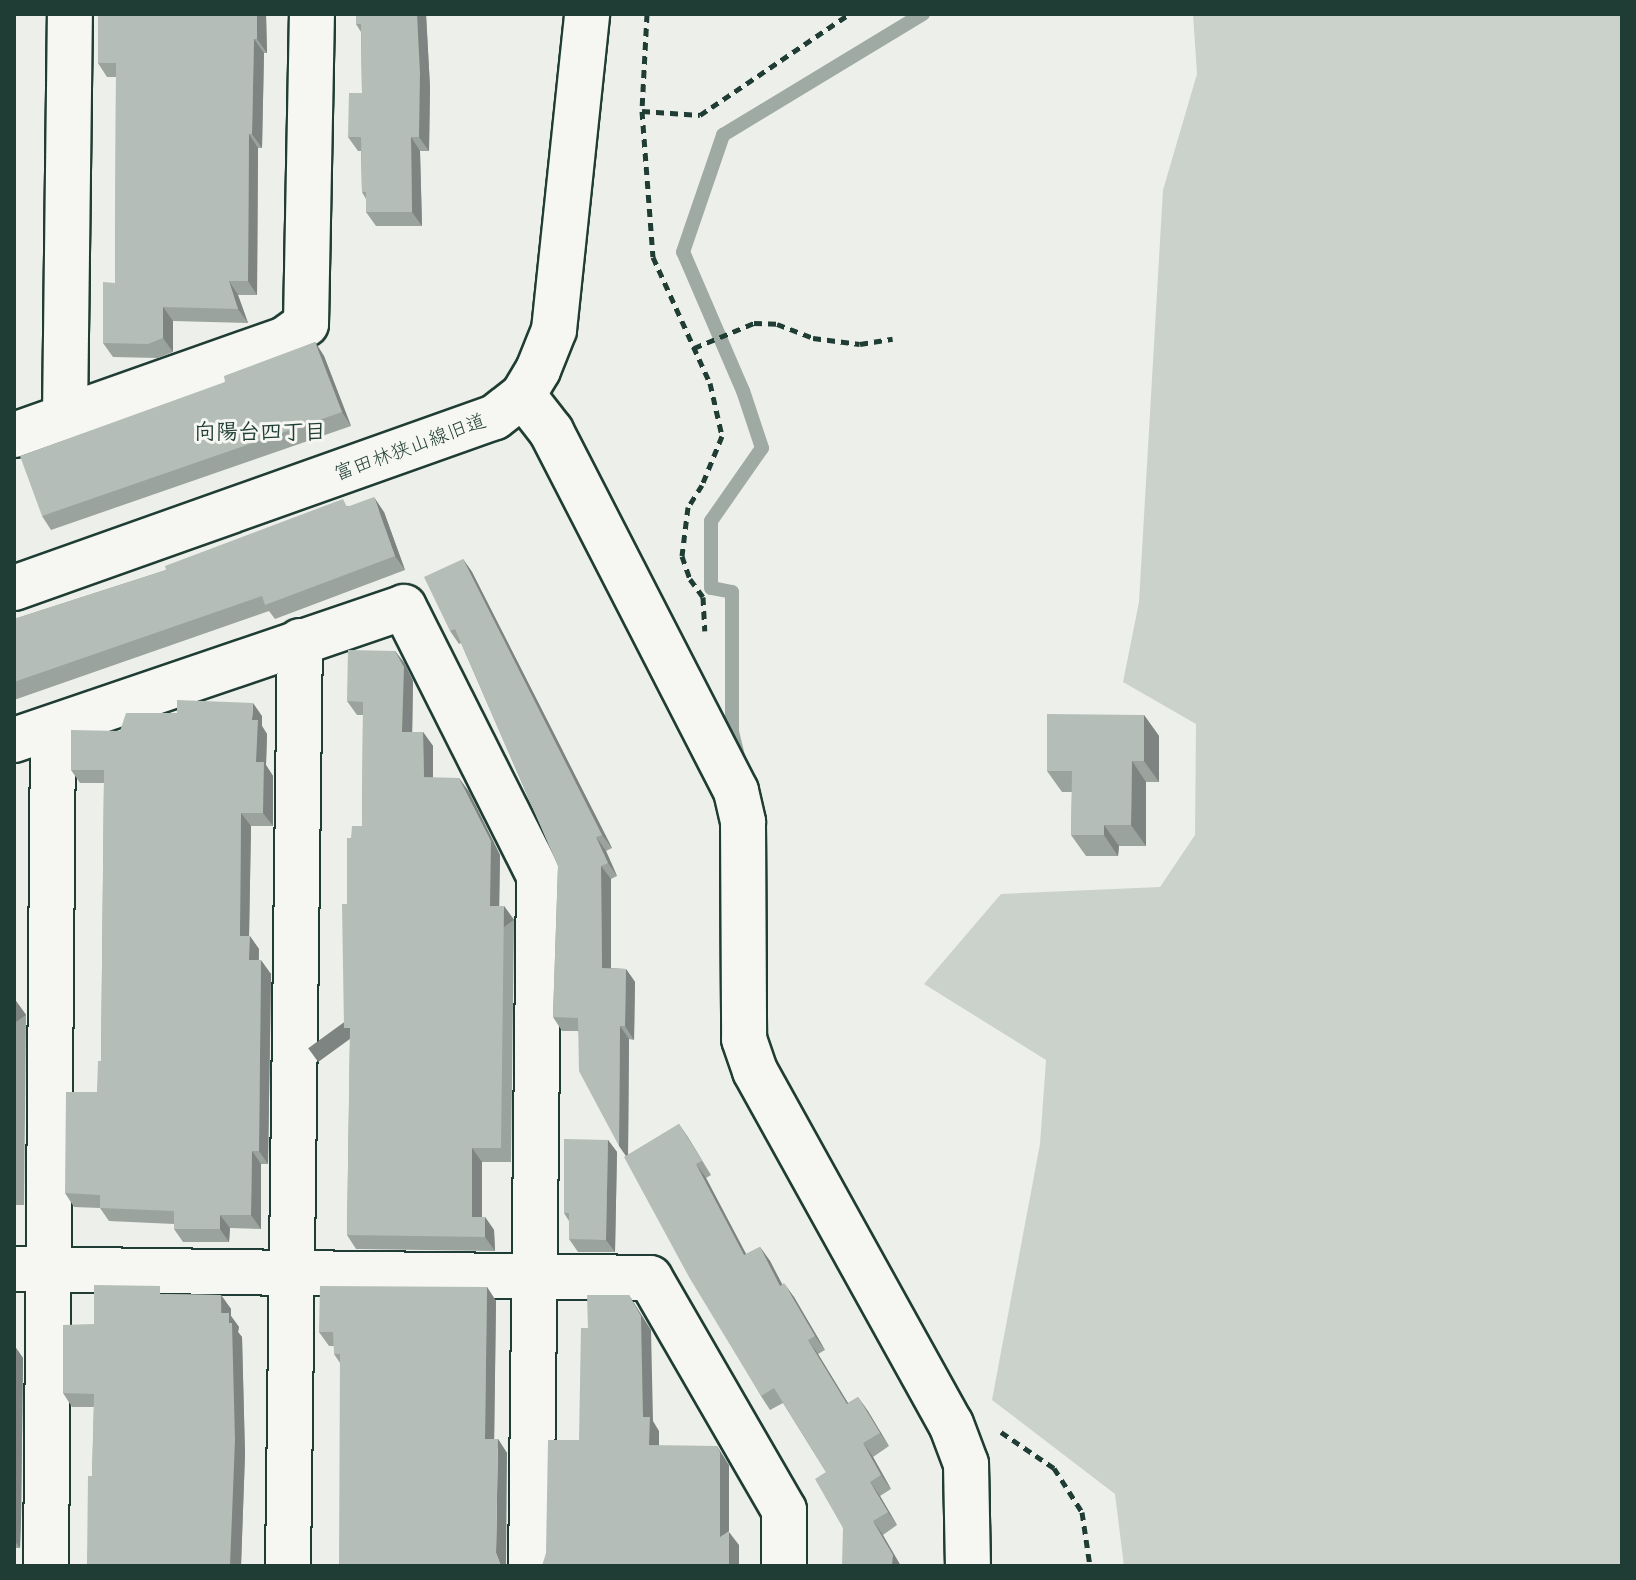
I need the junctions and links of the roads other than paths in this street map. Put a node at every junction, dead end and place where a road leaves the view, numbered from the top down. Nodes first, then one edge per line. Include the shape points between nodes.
1 (70, 14) edge
2 (312, 14) edge
3 (587, 14) edge
4 (523, 395) junction
5 (65, 417) junction
6 (14, 435) edge
7 (14, 587) edge
8 (300, 641) junction
9 (34, 734) edge
10 (32, 1269) edge
11 (292, 1272) junction
12 (534, 1275) junction
13 (46, 1566) edge
14 (288, 1566) edge
15 (531, 1566) edge
16 (784, 1566) edge
17 (968, 1566) edge

1 - 5 street
2 - 5 street via 306,324 285,339
3 - 4 street, 富田林狭山線旧道 via 554,330
4 - 7 street, 富田林狭山線旧道 via 495,417
4 - 17 street via 551,431 736,791 743,822 744,1039 755,1071 941,1407 966,1464
5 - 6 street
8 - 9 street
8 - 11 street
8 - 12 street via 404,607 539,876
9 - 10 street
10 - 11 street
10 - 13 street
11 - 12 street
11 - 14 street
12 - 15 street
12 - 16 street via 650,1278 784,1510

